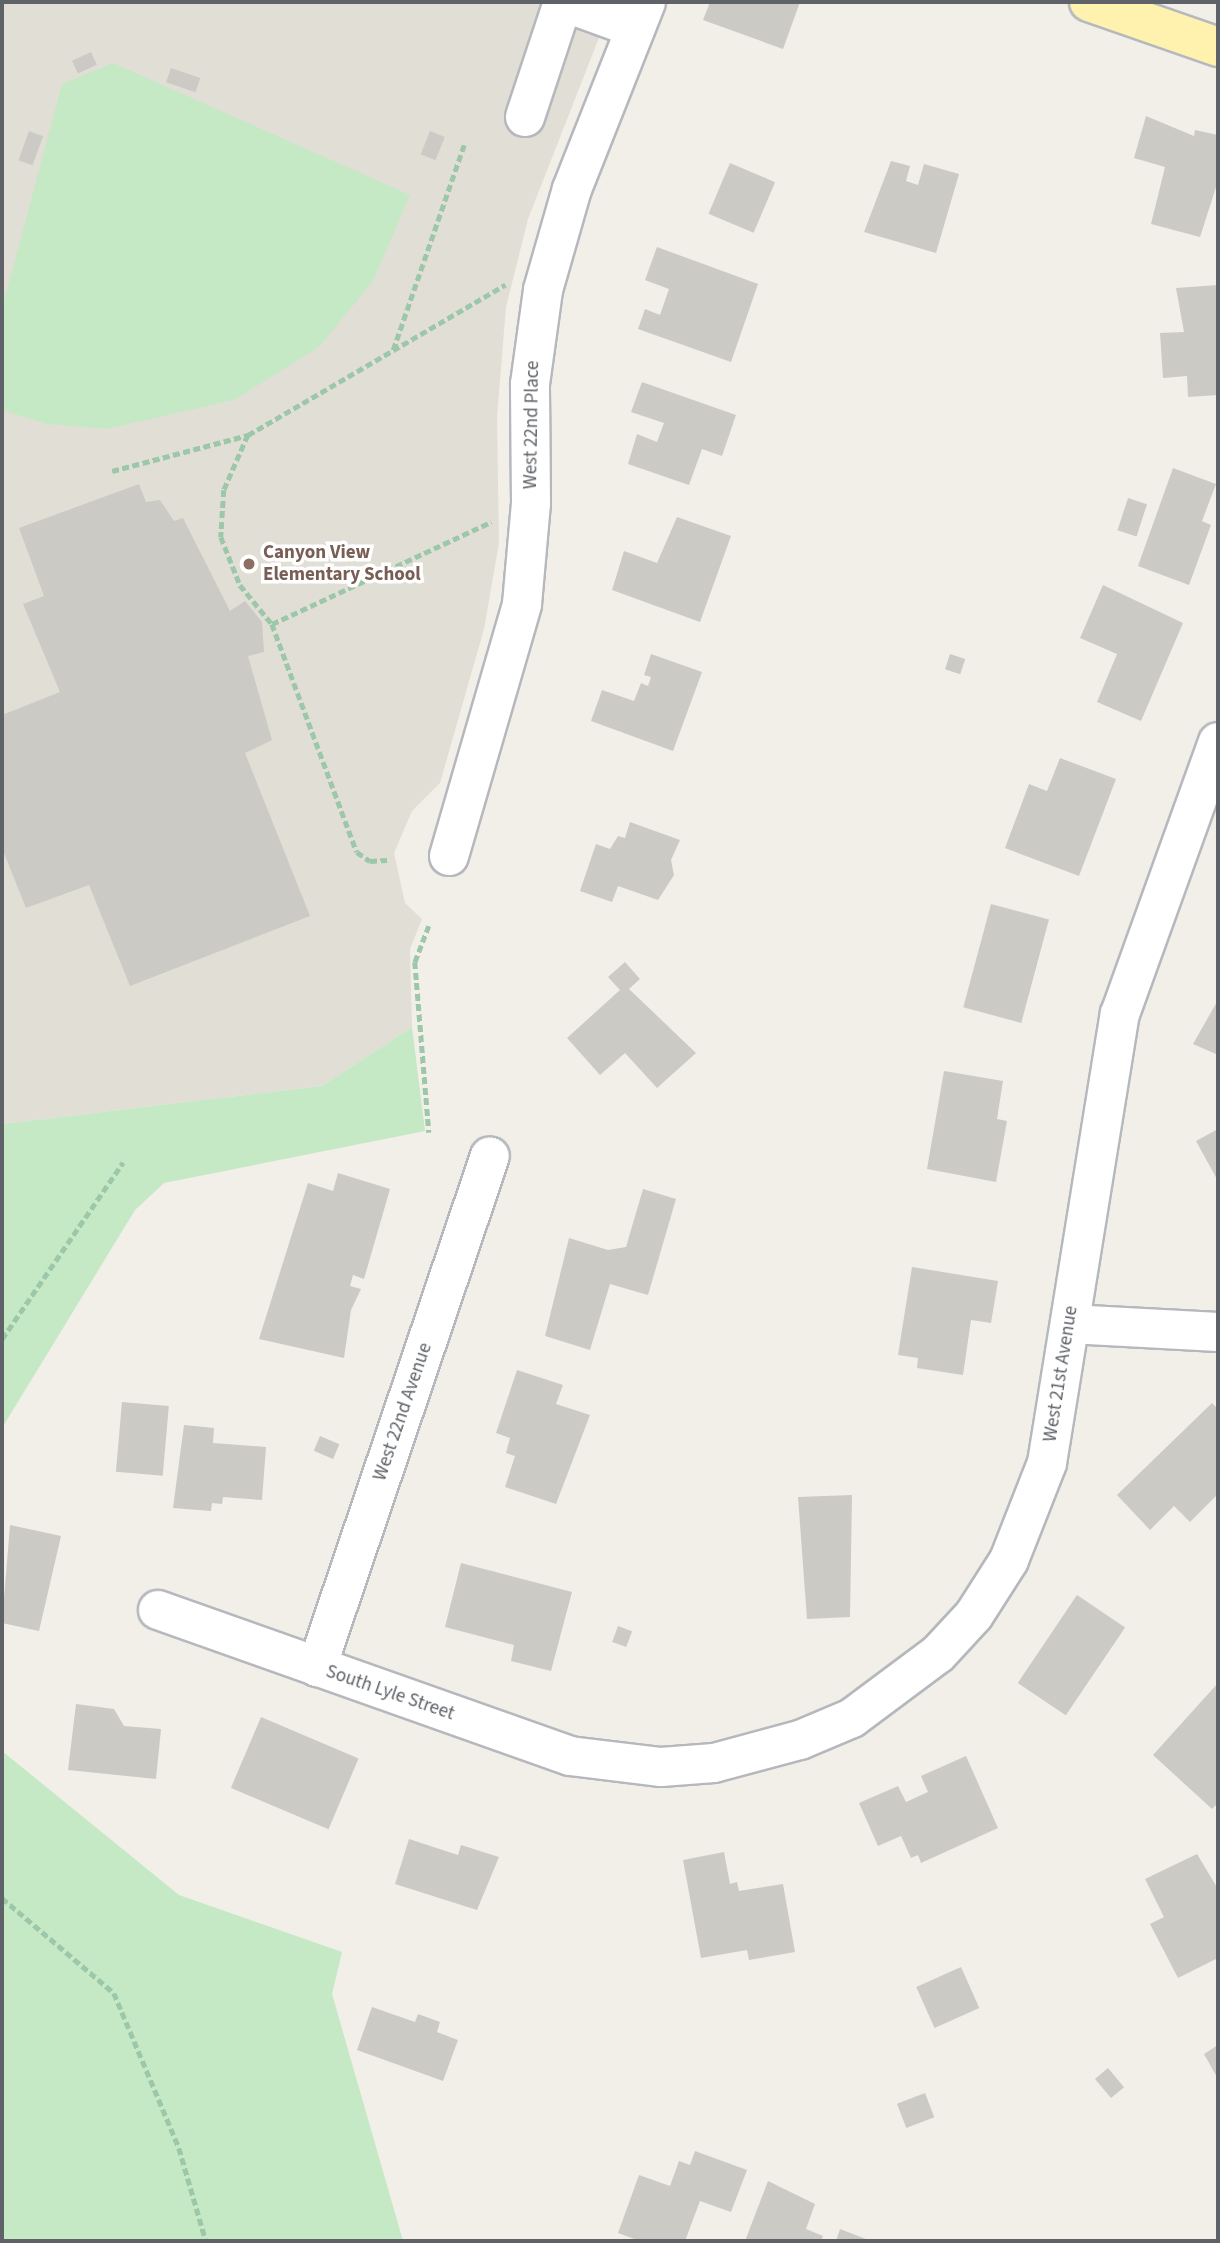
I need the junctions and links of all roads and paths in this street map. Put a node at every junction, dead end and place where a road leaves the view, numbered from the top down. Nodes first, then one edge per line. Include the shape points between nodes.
1 (563, 2) edge
2 (1089, 2) edge
3 (640, 15) edge
4 (1218, 47) edge
5 (525, 117) dead end
6 (464, 145) dead end
7 (505, 285) dead end
8 (393, 351) junction
9 (248, 435) junction
10 (112, 471) dead end
11 (491, 522) dead end
12 (272, 624) junction
13 (1218, 742) edge
14 (449, 856) dead end
15 (387, 860) dead end
16 (429, 926) dead end
17 (429, 1132) dead end
18 (491, 1156) dead end
19 (123, 1162) dead end
20 (1070, 1324) junction
21 (1218, 1332) edge
22 (2, 1339) edge
23 (158, 1610) dead end
24 (317, 1667) junction
25 (625, 1765) joint
26 (2, 1898) edge
27 (206, 2241) edge

1 - 3 street
1 - 5 street
2 - 4 main road
3 - 14 street, West 22nd Place via 572,189 543,290 530,384 531,504 522,604
6 - 8 path
7 - 8 path
8 - 9 path
9 - 10 path
9 - 12 path via 223,490 221,537 240,586
11 - 12 path
12 - 15 path via 357,852 370,861
13 - 20 street, West 21st Avenue via 1120,1014
16 - 17 path via 415,962
18 - 24 street, West 22nd Avenue
19 - 22 path
20 - 21 street
20 - 25 street, West 21st Avenue via 1047,1463 1030,1511 981,1604 938,1654 852,1718 800,1740 714,1763
23 - 24 street, South Lyle Street
24 - 25 street, South Lyle Street via 570,1756
26 - 27 path via 114,1993 179,2148

